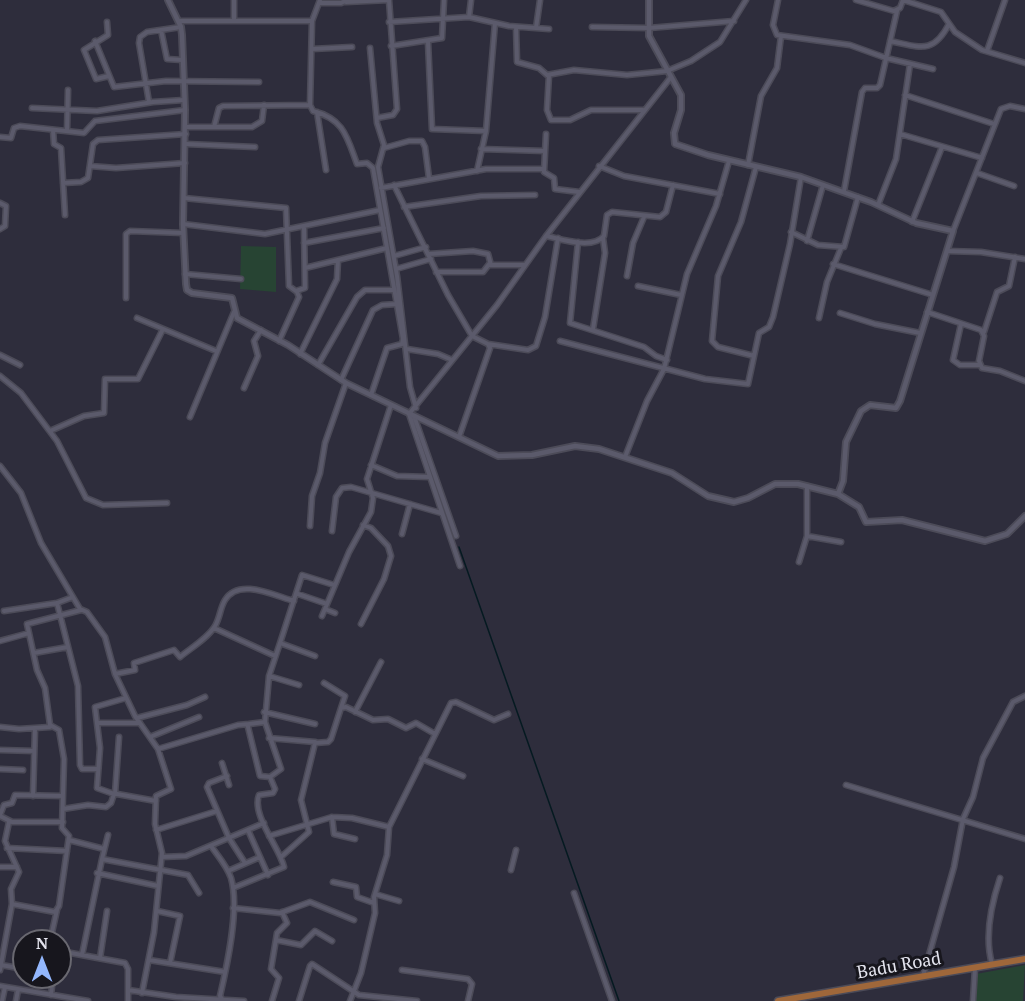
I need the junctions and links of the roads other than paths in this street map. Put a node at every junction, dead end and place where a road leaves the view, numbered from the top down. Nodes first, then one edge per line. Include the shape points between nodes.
1 (168, 0) edge
2 (234, 0) edge
3 (389, 0) edge
4 (444, 0) edge
5 (471, 0) edge
6 (540, 0) edge
7 (649, 0) edge
8 (746, 0) edge
9 (778, 0) edge
10 (856, 0) edge
11 (1005, 0) edge
12 (346, 1) edge
13 (320, 2) edge
14 (897, 11) junction
15 (469, 17) junction
16 (444, 19) junction
17 (234, 21) junction
18 (312, 21) junction
19 (735, 21) junction
20 (107, 22) dead end
21 (389, 22) junction
22 (495, 23) junction
23 (949, 23) junction
24 (180, 24) junction
25 (516, 27) junction
26 (591, 27) dead end
27 (536, 28) junction
28 (649, 28) junction
29 (549, 29) dead end
30 (161, 30) junction
31 (781, 36) junction
32 (95, 41) junction
33 (890, 41) junction
34 (428, 42) junction
35 (391, 46) junction
36 (352, 47) dead end
37 (370, 48) dead end
38 (312, 49) junction
39 (987, 51) junction
40 (886, 58) junction
41 (182, 60) junction
42 (1025, 63) edge
43 (910, 64) junction
44 (933, 69) dead end
45 (667, 71) junction
46 (549, 75) junction
47 (109, 76) junction
48 (671, 77) junction
49 (184, 82) junction
50 (259, 82) dead end
51 (146, 83) junction
52 (68, 90) dead end
53 (905, 95) junction
54 (184, 100) junction
55 (149, 102) junction
56 (264, 105) junction
57 (310, 105) junction
58 (32, 108) dead end
59 (185, 110) junction
60 (643, 110) junction
61 (1025, 110) edge
62 (67, 111) junction
63 (317, 112) junction
64 (376, 118) junction
65 (994, 124) junction
66 (185, 127) junction
67 (214, 127) junction
68 (53, 130) junction
69 (67, 131) junction
70 (486, 131) junction
71 (186, 134) junction
72 (546, 134) dead end
73 (900, 134) junction
74 (0, 137) edge
75 (186, 144) junction
76 (255, 147) dead end
77 (942, 147) junction
78 (384, 148) junction
79 (481, 149) junction
80 (545, 151) junction
81 (982, 158) junction
82 (729, 161) junction
83 (185, 163) junction
84 (748, 165) junction
85 (90, 166) junction
86 (599, 166) junction
87 (756, 167) junction
88 (544, 169) junction
89 (326, 170) dead end
90 (477, 171) junction
91 (977, 173) junction
92 (801, 177) junction
93 (429, 178) junction
94 (63, 183) junction
95 (394, 185) junction
96 (673, 185) junction
97 (823, 185) junction
98 (1014, 186) dead end
99 (381, 188) junction
100 (844, 191) junction
101 (580, 192) junction
102 (720, 194) junction
103 (535, 195) dead end
104 (858, 197) junction
105 (184, 198) junction
106 (0, 203) edge
107 (878, 205) junction
108 (404, 207) junction
109 (381, 210) junction
110 (65, 215) dead end
111 (644, 216) junction
112 (912, 222) junction
113 (183, 224) junction
114 (304, 226) junction
115 (288, 228) junction
116 (384, 228) junction
117 (0, 229) edge
118 (952, 231) junction
119 (791, 232) junction
120 (183, 234) junction
121 (546, 236) junction
122 (558, 238) junction
123 (603, 238) junction
124 (807, 241) junction
125 (578, 242) junction
126 (304, 243) junction
127 (426, 247) junction
128 (387, 248) junction
129 (841, 248) junction
130 (947, 251) junction
131 (393, 256) junction
132 (430, 256) junction
133 (1015, 257) junction
134 (1025, 259) edge
135 (338, 260) junction
136 (490, 263) junction
137 (833, 264) junction
138 (525, 266) junction
139 (305, 268) junction
140 (396, 270) junction
141 (436, 272) junction
142 (185, 274) junction
143 (627, 276) dead end
144 (241, 279) dead end
145 (638, 286) dead end
146 (394, 290) junction
147 (295, 291) junction
148 (682, 295) junction
149 (933, 295) junction
150 (126, 298) dead end
151 (397, 304) junction
152 (234, 312) junction
153 (927, 312) junction
154 (840, 313) dead end
155 (137, 318) dead end
156 (819, 318) dead end
157 (961, 324) junction
158 (163, 329) junction
159 (592, 329) junction
160 (261, 330) junction
161 (984, 332) junction
162 (920, 333) junction
163 (472, 336) junction
164 (560, 340) dead end
165 (279, 341) junction
166 (488, 344) junction
167 (407, 349) junction
168 (216, 351) junction
169 (300, 354) junction
170 (0, 355) edge
171 (754, 356) junction
172 (453, 360) junction
173 (667, 360) junction
174 (20, 366) dead end
175 (318, 366) junction
176 (980, 366) junction
177 (664, 369) junction
178 (0, 376) edge
179 (343, 381) junction
180 (1025, 381) edge
181 (244, 388) dead end
182 (371, 395) junction
183 (391, 405) junction
184 (416, 408) junction
185 (412, 415) junction
186 (190, 417) dead end
187 (50, 431) junction
188 (459, 437) junction
189 (625, 457) junction
190 (371, 465) junction
191 (0, 466) edge
192 (429, 477) junction
193 (807, 485) junction
194 (373, 494) junction
195 (838, 494) junction
196 (167, 502) dead end
197 (410, 504) junction
198 (441, 513) junction
199 (1025, 516) edge
200 (363, 525) junction
201 (310, 526) dead end
202 (332, 531) dead end
203 (402, 534) dead end
204 (456, 536) dead end
205 (807, 536) junction
206 (841, 542) dead end
207 (799, 562) dead end
208 (460, 566) dead end
209 (334, 585) junction
210 (298, 594) junction
211 (73, 597) junction
212 (294, 602) junction
213 (57, 603) junction
214 (326, 607) junction
215 (81, 610) junction
216 (4, 611) dead end
217 (335, 613) dead end
218 (322, 616) dead end
219 (59, 617) junction
220 (361, 624) dead end
221 (214, 628) junction
222 (29, 633) junction
223 (0, 641) edge
224 (280, 643) junction
225 (68, 647) junction
226 (34, 653) junction
227 (275, 656) junction
228 (315, 656) dead end
229 (381, 662) dead end
230 (116, 674) junction
231 (269, 676) junction
232 (324, 683) dead end
233 (299, 685) dead end
234 (1025, 696) edge
235 (205, 697) dead end
236 (126, 698) junction
237 (341, 708) junction
238 (264, 712) junction
239 (355, 712) junction
240 (508, 714) dead end
241 (199, 717) dead end
242 (138, 721) junction
243 (265, 722) junction
244 (97, 723) junction
245 (249, 724) junction
246 (315, 724) dead end
247 (0, 727) edge
248 (51, 727) junction
249 (35, 729) junction
250 (435, 734) junction
251 (118, 737) dead end
252 (150, 737) junction
253 (268, 738) junction
254 (315, 743) junction
255 (158, 749) junction
256 (0, 750) edge
257 (34, 751) junction
258 (423, 759) junction
259 (222, 763) dead end
260 (0, 769) edge
261 (98, 769) junction
262 (23, 771) dead end
263 (463, 776) dead end
264 (226, 777) junction
265 (270, 777) junction
266 (846, 784) dead end
267 (229, 785) dead end
268 (115, 794) junction
269 (33, 796) junction
270 (63, 796) junction
271 (156, 801) junction
272 (63, 809) junction
273 (217, 811) junction
274 (0, 816) edge
275 (332, 817) junction
276 (963, 819) junction
277 (9, 822) junction
278 (63, 822) junction
279 (264, 823) junction
280 (308, 824) junction
281 (389, 827) junction
282 (248, 830) junction
283 (156, 831) junction
284 (108, 835) dead end
285 (269, 836) junction
286 (230, 838) junction
287 (356, 839) dead end
288 (1025, 839) edge
289 (69, 840) junction
290 (211, 846) junction
291 (7, 849) junction
292 (104, 849) junction
293 (516, 850) dead end
294 (67, 852) junction
295 (162, 857) junction
296 (260, 857) junction
297 (281, 857) junction
298 (102, 859) junction
299 (245, 863) junction
300 (0, 867) edge
301 (17, 867) junction
302 (511, 870) dead end
303 (159, 871) junction
304 (228, 871) junction
305 (97, 873) junction
306 (268, 875) junction
307 (1000, 878) dead end
308 (333, 882) dead end
309 (158, 886) junction
310 (233, 888) junction
311 (574, 892) dead end
312 (199, 893) dead end
313 (375, 894) junction
314 (399, 901) dead end
315 (375, 903) junction
316 (12, 904) junction
317 (233, 908) junction
318 (58, 909) junction
319 (107, 911) dead end
320 (157, 911) junction
321 (282, 912) junction
322 (354, 920) dead end
323 (53, 929) edge
324 (276, 940) junction
325 (332, 941) dead end
326 (72, 953) edge
327 (82, 955) junction
328 (100, 958) junction
329 (1025, 959) edge
330 (149, 960) junction
331 (170, 963) junction
332 (992, 965) junction
333 (1, 967) edge
334 (975, 968) junction
335 (402, 970) dead end
336 (225, 972) junction
337 (923, 976) junction
338 (3, 987) edge
339 (52, 989) edge
340 (18, 990) junction
341 (128, 990) junction
342 (353, 992) junction
343 (142, 993) junction
344 (51, 995) junction
345 (156, 995) junction
346 (220, 1000) edge
347 (2, 1001) edge
348 (16, 1001) edge
349 (88, 1001) edge
350 (128, 1001) edge
351 (156, 1001) edge
352 (244, 1001) edge
353 (272, 1001) edge
354 (299, 1001) edge
355 (350, 1001) edge
356 (417, 1001) edge
357 (468, 1001) edge
358 (612, 1001) edge
359 (778, 1001) edge
360 (973, 1001) edge

1 - 24 street
2 - 17 street
3 - 12 street
3 - 21 street
4 - 16 street
5 - 15 street
6 - 27 street
7 - 28 street
8 - 19 street
9 - 31 street via 773,29
10 - 14 street
11 - 39 street
12 - 13 street
13 - 18 street
14 - 23 street via 903,0 941,12
14 - 33 street
15 - 16 street
15 - 22 street
16 - 21 street
16 - 34 street via 442,38
17 - 18 street
17 - 24 street
18 - 38 street
19 - 28 street
19 - 45 street via 713,47
20 - 32 street via 108,35
21 - 35 street
22 - 25 street
22 - 70 street
23 - 33 street via 932,46
23 - 39 street via 955,32
24 - 30 street
24 - 41 street
25 - 27 street
25 - 46 street via 517,62
26 - 28 street
27 - 29 street
28 - 45 street via 649,36
30 - 41 street via 167,59
30 - 51 street via 143,33 139,40
31 - 40 street via 850,45
31 - 84 street via 777,68 761,96
32 - 47 street
32 - 47 street via 84,52 96,79
33 - 40 street
34 - 35 street
34 - 70 street via 432,129
35 - 64 street via 396,112
36 - 38 street
37 - 64 street
38 - 57 street
39 - 42 street
40 - 43 street
40 - 100 street via 879,87 862,92
41 - 49 street
43 - 44 street
43 - 53 street
45 - 46 street via 627,75 574,70
45 - 48 street
46 - 60 street via 547,110 551,120 570,120 591,110
47 - 51 street via 114,87
48 - 60 street
48 - 82 street via 682,100 675,144
49 - 50 street
49 - 51 street
49 - 54 street
51 - 55 street
52 - 62 street
53 - 65 street
53 - 73 street
54 - 55 street
54 - 59 street
55 - 62 street via 98,111
56 - 57 street
56 - 67 street via 221,106
56 - 67 street via 258,125
57 - 63 street
58 - 62 street
59 - 66 street
59 - 69 street via 95,121 87,132
60 - 86 street
61 - 65 street via 1005,107
62 - 69 street
63 - 89 street
63 - 109 street via 343,127 357,164 371,165
64 - 78 street
65 - 81 street
66 - 67 street
66 - 71 street
68 - 69 street
68 - 74 street via 20,126 14,128 11,138
68 - 94 street via 54,144 62,148
70 - 79 street
71 - 75 street
71 - 85 street via 98,140 93,144
72 - 80 street
73 - 77 street
73 - 107 street via 891,176
75 - 76 street
75 - 83 street
77 - 81 street
77 - 112 street
78 - 93 street via 422,141
78 - 99 street via 378,162
79 - 80 street
79 - 90 street
80 - 88 street
81 - 91 street
82 - 84 street
82 - 102 street
83 - 85 street
83 - 105 street
84 - 87 street
85 - 94 street via 84,180
86 - 96 street via 624,176
86 - 101 street
87 - 92 street
87 - 171 street via 741,222 718,276 711,340 718,347
88 - 90 street
88 - 101 street via 545,174 554,178 555,189
90 - 93 street
91 - 98 street
91 - 118 street
92 - 97 street
92 - 119 street
93 - 95 street
94 - 110 street
95 - 99 street
95 - 108 street
96 - 102 street
96 - 111 street via 663,215
97 - 100 street
97 - 124 street
99 - 131 street
100 - 104 street
101 - 121 street
102 - 148 street via 689,267
103 - 108 street via 481,196
104 - 107 street
104 - 129 street via 846,244
105 - 113 street
105 - 115 street via 282,206 287,210
106 - 117 street via 6,206 4,226
107 - 112 street
108 - 127 street
109 - 114 street
109 - 116 street
111 - 123 street via 609,213
111 - 143 street via 633,243
112 - 118 street
113 - 115 street via 265,234
113 - 120 street
114 - 115 street
114 - 126 street
115 - 147 street via 289,286
116 - 126 street
116 - 128 street
118 - 130 street
119 - 124 street
119 - 171 street via 771,324 759,333
120 - 142 street
120 - 150 street via 126,234
121 - 122 street
121 - 138 street
122 - 125 street
122 - 166 street via 545,317 536,346 528,351
123 - 125 street
123 - 159 street via 605,253
124 - 129 street
125 - 159 street via 568,321
126 - 139 street
127 - 131 street
127 - 132 street
128 - 135 street
128 - 146 street
129 - 137 street
130 - 133 street
130 - 149 street
131 - 140 street
132 - 136 street via 479,251 488,254
132 - 140 street
132 - 141 street
133 - 134 street
133 - 161 street via 1009,286 997,292
135 - 139 street
135 - 169 street via 334,285
136 - 138 street
136 - 141 street via 483,272
137 - 149 street
137 - 156 street
138 - 163 street
139 - 147 street via 304,289
140 - 167 street
141 - 163 street
142 - 144 street
142 - 152 street via 187,290 232,298
145 - 148 street
146 - 151 street
146 - 175 street via 365,290 357,297
147 - 165 street via 298,301
148 - 173 street
149 - 153 street
151 - 179 street via 373,310
151 - 182 street via 403,342 387,348
152 - 160 street via 237,318
152 - 168 street
153 - 157 street
153 - 162 street
154 - 162 street
155 - 158 street
157 - 161 street
157 - 176 street via 953,360 960,365
158 - 168 street
158 - 187 street via 138,379 105,379 104,412
159 - 173 street via 644,347
160 - 165 street
160 - 181 street via 254,345 258,356
161 - 176 street
162 - 195 street via 897,406 866,406 858,416 846,442
163 - 166 street
163 - 172 street
164 - 177 street
165 - 169 street
166 - 188 street via 489,358
167 - 172 street
167 - 184 street
168 - 186 street
169 - 175 street
170 - 174 street
171 - 177 street via 750,381 745,385
172 - 184 street
173 - 177 street
175 - 179 street
176 - 180 street
177 - 189 street
178 - 187 street via 21,393
179 - 182 street
179 - 201 street via 312,496
182 - 183 street
183 - 185 street
183 - 190 street
184 - 185 street
185 - 188 street
185 - 192 street
185 - 204 street
187 - 196 street via 91,501 110,505
188 - 189 street via 507,457 575,447
189 - 193 street via 672,473 708,496 725,501 741,501 775,484
190 - 192 street via 405,478
190 - 194 street via 366,482
191 - 211 street via 21,493 41,543
192 - 198 street
193 - 195 street
193 - 205 street
194 - 197 street
194 - 200 street via 371,512
194 - 202 street via 339,489
195 - 199 street via 859,507 866,522 902,520 985,541 1007,534
197 - 198 street
197 - 203 street
198 - 208 street
200 - 209 street
200 - 220 street via 388,546 392,556
205 - 206 street
205 - 207 street
209 - 210 street via 302,575
209 - 214 street
210 - 212 street
210 - 214 street
211 - 213 street
211 - 215 street
212 - 221 street via 250,588 240,589 223,602
212 - 224 street
213 - 216 street
213 - 219 street
214 - 217 street
214 - 218 street
215 - 219 street
215 - 230 street via 87,612 105,637
219 - 222 street via 28,622
219 - 225 street
221 - 227 street
221 - 230 street via 180,657 174,651 134,663 135,670
222 - 223 street
222 - 226 street
224 - 227 street
224 - 228 street
225 - 226 street
225 - 261 street via 78,686 80,765 82,769
226 - 248 street
227 - 231 street
229 - 239 street
230 - 236 street
231 - 233 street
231 - 238 street
232 - 237 street via 345,696
234 - 276 street via 1013,702 992,739
235 - 242 street
236 - 242 street
236 - 244 street via 97,705
237 - 239 street
237 - 254 street via 330,741
238 - 243 street
238 - 246 street
239 - 250 street via 373,720 388,719 406,728 416,723
240 - 250 street via 494,720 452,702
241 - 252 street
242 - 244 street
242 - 252 street
243 - 245 street
243 - 253 street
244 - 261 street
245 - 255 street
245 - 265 street via 260,776
247 - 249 street
248 - 249 street
248 - 270 street via 57,728 64,759
249 - 257 street
250 - 258 street
251 - 268 street
252 - 255 street
253 - 254 street
253 - 265 street via 281,769
254 - 280 street via 302,796
255 - 271 street via 171,789 156,794
256 - 257 street
257 - 269 street
258 - 263 street
258 - 281 street
259 - 264 street
260 - 262 street
261 - 268 street via 97,790
264 - 267 street
264 - 273 street via 207,786
265 - 279 street via 273,793 258,797
266 - 276 street
268 - 271 street
268 - 272 street via 106,807
269 - 270 street
269 - 274 street via 15,795 12,803 4,805
270 - 272 street
271 - 283 street
272 - 278 street
273 - 283 street
273 - 286 street
274 - 277 street
275 - 280 street
275 - 281 street
275 - 287 street via 334,834
276 - 288 street
276 - 337 street via 954,867
277 - 278 street
277 - 291 street
278 - 289 street
279 - 282 street
279 - 285 street
280 - 285 street
280 - 297 street via 308,834
281 - 313 street via 387,855
282 - 286 street
282 - 296 street
283 - 295 street
284 - 292 street
285 - 297 street
286 - 290 street
286 - 299 street
289 - 292 street
289 - 294 street
290 - 295 street via 186,856
290 - 304 street
291 - 294 street
291 - 301 street
292 - 298 street
293 - 302 street
294 - 318 street
295 - 303 street
296 - 299 street
296 - 306 street
297 - 306 street via 284,869
298 - 303 street
298 - 305 street
299 - 304 street
300 - 301 street
301 - 316 street
303 - 309 street
303 - 312 street via 188,875
304 - 310 street
305 - 309 street
305 - 327 street
306 - 310 street
307 - 332 street via 987,942
308 - 315 street via 356,887 357,897
309 - 320 street
310 - 317 street
311 - 358 street
313 - 314 street
313 - 315 street
315 - 342 street via 361,973
316 - 318 street via 50,912
316 - 333 street
317 - 321 street
317 - 336 street
318 - 323 street
319 - 328 street
320 - 330 street
320 - 331 street via 180,916
321 - 322 street via 310,902
321 - 324 street via 287,923
324 - 325 street via 301,945 315,931
324 - 353 street via 270,969 279,978
326 - 327 street
327 - 328 street
328 - 341 street via 127,965
329 - 332 main road, Badu Road
330 - 331 street
330 - 343 street
331 - 336 street
332 - 334 main road, Badu Road
334 - 337 main road, Badu Road
334 - 360 street
335 - 357 street via 468,979 472,984
336 - 346 street
337 - 359 main road, Badu Road
338 - 340 street
338 - 347 street
339 - 344 street
340 - 344 street
340 - 348 street
341 - 343 street
341 - 350 street
342 - 354 street via 312,964
342 - 355 street
342 - 356 street
343 - 345 street
344 - 349 street
345 - 346 street
345 - 351 street
346 - 352 street

